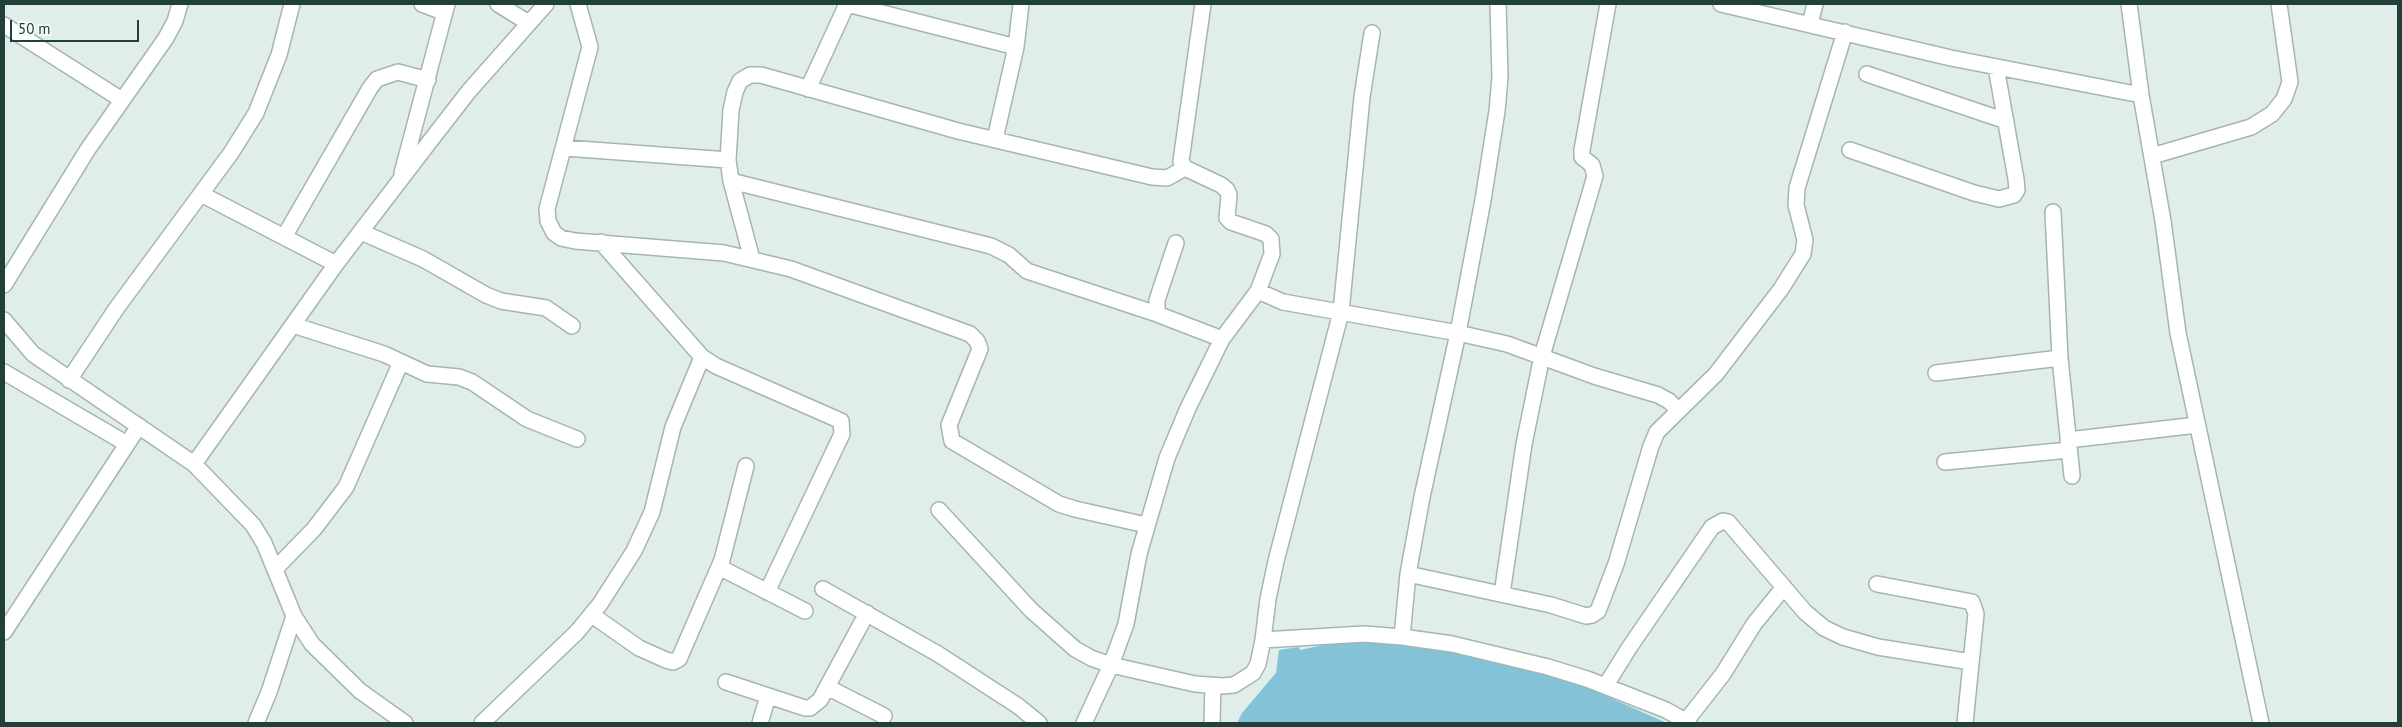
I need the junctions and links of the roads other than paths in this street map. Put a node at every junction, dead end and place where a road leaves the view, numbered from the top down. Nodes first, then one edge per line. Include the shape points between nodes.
1 (180, 4) edge
2 (292, 4) edge
3 (422, 4) edge
4 (498, 4) edge
5 (546, 4) edge
6 (578, 4) edge
7 (847, 4) edge
8 (1021, 4) edge
9 (1203, 4) edge
10 (1498, 4) edge
11 (1608, 4) edge
12 (1721, 4) edge
13 (1815, 4) edge
14 (2129, 4) edge
15 (2279, 4) edge
16 (445, 8) edge
17 (527, 22) junction
18 (1810, 24) junction
19 (4, 25) edge
20 (1845, 32) junction
21 (1372, 33) dead end
22 (1016, 47) junction
23 (1996, 67) junction
24 (1867, 74) dead end
25 (428, 80) junction
26 (808, 89) junction
27 (2142, 95) junction
28 (122, 100) junction
29 (2006, 122) junction
30 (995, 139) junction
31 (565, 148) junction
32 (1850, 150) dead end
33 (2152, 156) junction
34 (728, 160) junction
35 (1184, 168) junction
36 (731, 180) junction
37 (399, 184) junction
38 (201, 194) junction
39 (2053, 212) dead end
40 (361, 232) junction
41 (284, 237) junction
42 (601, 242) junction
43 (1176, 243) dead end
44 (752, 259) junction
45 (336, 264) junction
46 (4, 285) edge
47 (1258, 291) junction
48 (1341, 312) junction
49 (1157, 314) junction
50 (4, 320) edge
51 (293, 325) junction
52 (572, 326) dead end
53 (1458, 333) junction
54 (1222, 339) junction
55 (1542, 356) junction
56 (702, 357) junction
57 (2060, 358) junction
58 (401, 362) junction
59 (4, 372) edge
60 (1936, 374) dead end
61 (69, 380) junction
62 (1678, 410) junction
63 (2197, 425) junction
64 (139, 426) junction
65 (578, 439) dead end
66 (127, 444) junction
67 (2069, 445) junction
68 (1945, 462) dead end
69 (194, 464) junction
70 (746, 466) dead end
71 (2072, 476) dead end
72 (939, 510) dead end
73 (1146, 525) junction
74 (719, 567) junction
75 (275, 569) junction
76 (1408, 574) junction
77 (1877, 584) dead end
78 (1784, 587) junction
79 (823, 588) dead end
80 (767, 592) junction
81 (1502, 594) junction
82 (805, 611) dead end
83 (867, 613) junction
84 (592, 615) junction
85 (294, 616) junction
86 (4, 632) edge
87 (1402, 637) junction
88 (1263, 640) junction
89 (1971, 662) junction
90 (1111, 665) junction
91 (726, 682) dead end
92 (1213, 685) junction
93 (1606, 685) junction
94 (827, 687) junction
95 (768, 696) junction
96 (884, 716) dead end
97 (1687, 722) edge
98 (256, 723) edge
99 (405, 723) edge
100 (482, 723) edge
101 (760, 723) edge
102 (1039, 723) edge
103 (1084, 723) edge
104 (1212, 723) edge
105 (1965, 723) edge
106 (2261, 723) edge

1 - 28 street via 166,38
2 - 38 street via 279,55 256,113
3 - 16 street
4 - 17 street
5 - 17 street
6 - 31 street via 590,48
7 - 22 street
7 - 26 street
8 - 22 street
9 - 35 street via 1181,153
10 - 53 street via 1500,77 1497,110
11 - 55 street via 1582,150 1582,157 1595,170 1595,176
12 - 18 street
13 - 18 street
14 - 27 street
15 - 33 street via 2290,82 2284,99 2272,114 2251,127
16 - 25 street
17 - 37 street via 469,91
18 - 20 street
19 - 28 street
20 - 23 street
20 - 62 street via 1797,188 1796,205 1806,240 1803,254 1781,289 1716,374
21 - 48 street via 1362,96
22 - 30 street
23 - 27 street
23 - 29 street
24 - 29 street
25 - 37 street
25 - 41 street via 398,72 378,79
26 - 30 street
26 - 34 street via 761,75 740,81 731,110
27 - 33 street
28 - 46 street
29 - 32 street via 2017,190 2008,198 1974,194
30 - 35 street via 1152,177 1167,178
31 - 34 street
31 - 42 street via 547,209 548,221 562,238
33 - 63 street via 2178,333
34 - 36 street
35 - 47 street via 1226,190 1229,195 1226,218 1271,239 1272,254
36 - 44 street
36 - 49 street via 991,246 1010,255 1027,272
37 - 40 street
38 - 41 street
38 - 61 street
39 - 57 street
40 - 45 street
40 - 52 street via 423,259 486,295 501,301 546,308
41 - 45 street
42 - 44 street via 703,250
42 - 56 street
43 - 49 street via 1157,300
44 - 73 street via 826,280 970,334 980,349 949,425 952,441 1059,504
45 - 51 street
47 - 48 street via 1283,302
47 - 54 street
48 - 53 street
48 - 88 street via 1276,561
49 - 54 street
50 - 61 street via 33,354
51 - 58 street
51 - 69 street
53 - 55 street
53 - 76 street
54 - 73 street via 1171,450
55 - 62 street via 1658,395 1669,400
55 - 81 street via 1524,444
56 - 80 street via 841,421 842,434
56 - 84 street via 673,427 652,512 634,551
57 - 60 street
57 - 67 street
58 - 65 street via 427,374 459,377 472,382 527,419
58 - 75 street via 346,487 314,529
59 - 66 street
61 - 64 street
62 - 81 street via 1663,424 1651,446 1616,564 1598,611 1586,616
63 - 67 street
63 - 106 street
64 - 66 street
64 - 69 street
66 - 86 street
67 - 68 street
67 - 71 street
69 - 75 street via 253,525
70 - 74 street
72 - 90 street via 1031,610 1076,649
73 - 90 street via 1126,624
74 - 80 street
74 - 84 street via 684,651 673,662 639,648
75 - 85 street
76 - 81 street
76 - 87 street
77 - 89 street via 1972,602 1976,614
78 - 89 street via 1805,612 1824,628 1842,637 1878,647
78 - 93 street via 1728,522 1718,522 1712,526
78 - 97 street via 1754,624 1723,674
79 - 83 street
80 - 82 street
83 - 94 street
83 - 102 street via 965,671
84 - 100 street via 545,665
85 - 98 street
85 - 99 street via 312,644 360,691
87 - 88 street via 1364,634
87 - 93 street via 1452,644 1520,660
88 - 92 street via 1253,673 1234,684
89 - 105 street
90 - 92 street
90 - 103 street
91 - 95 street
92 - 104 street
93 - 97 street
94 - 95 street via 820,700 810,708
94 - 96 street
95 - 101 street

